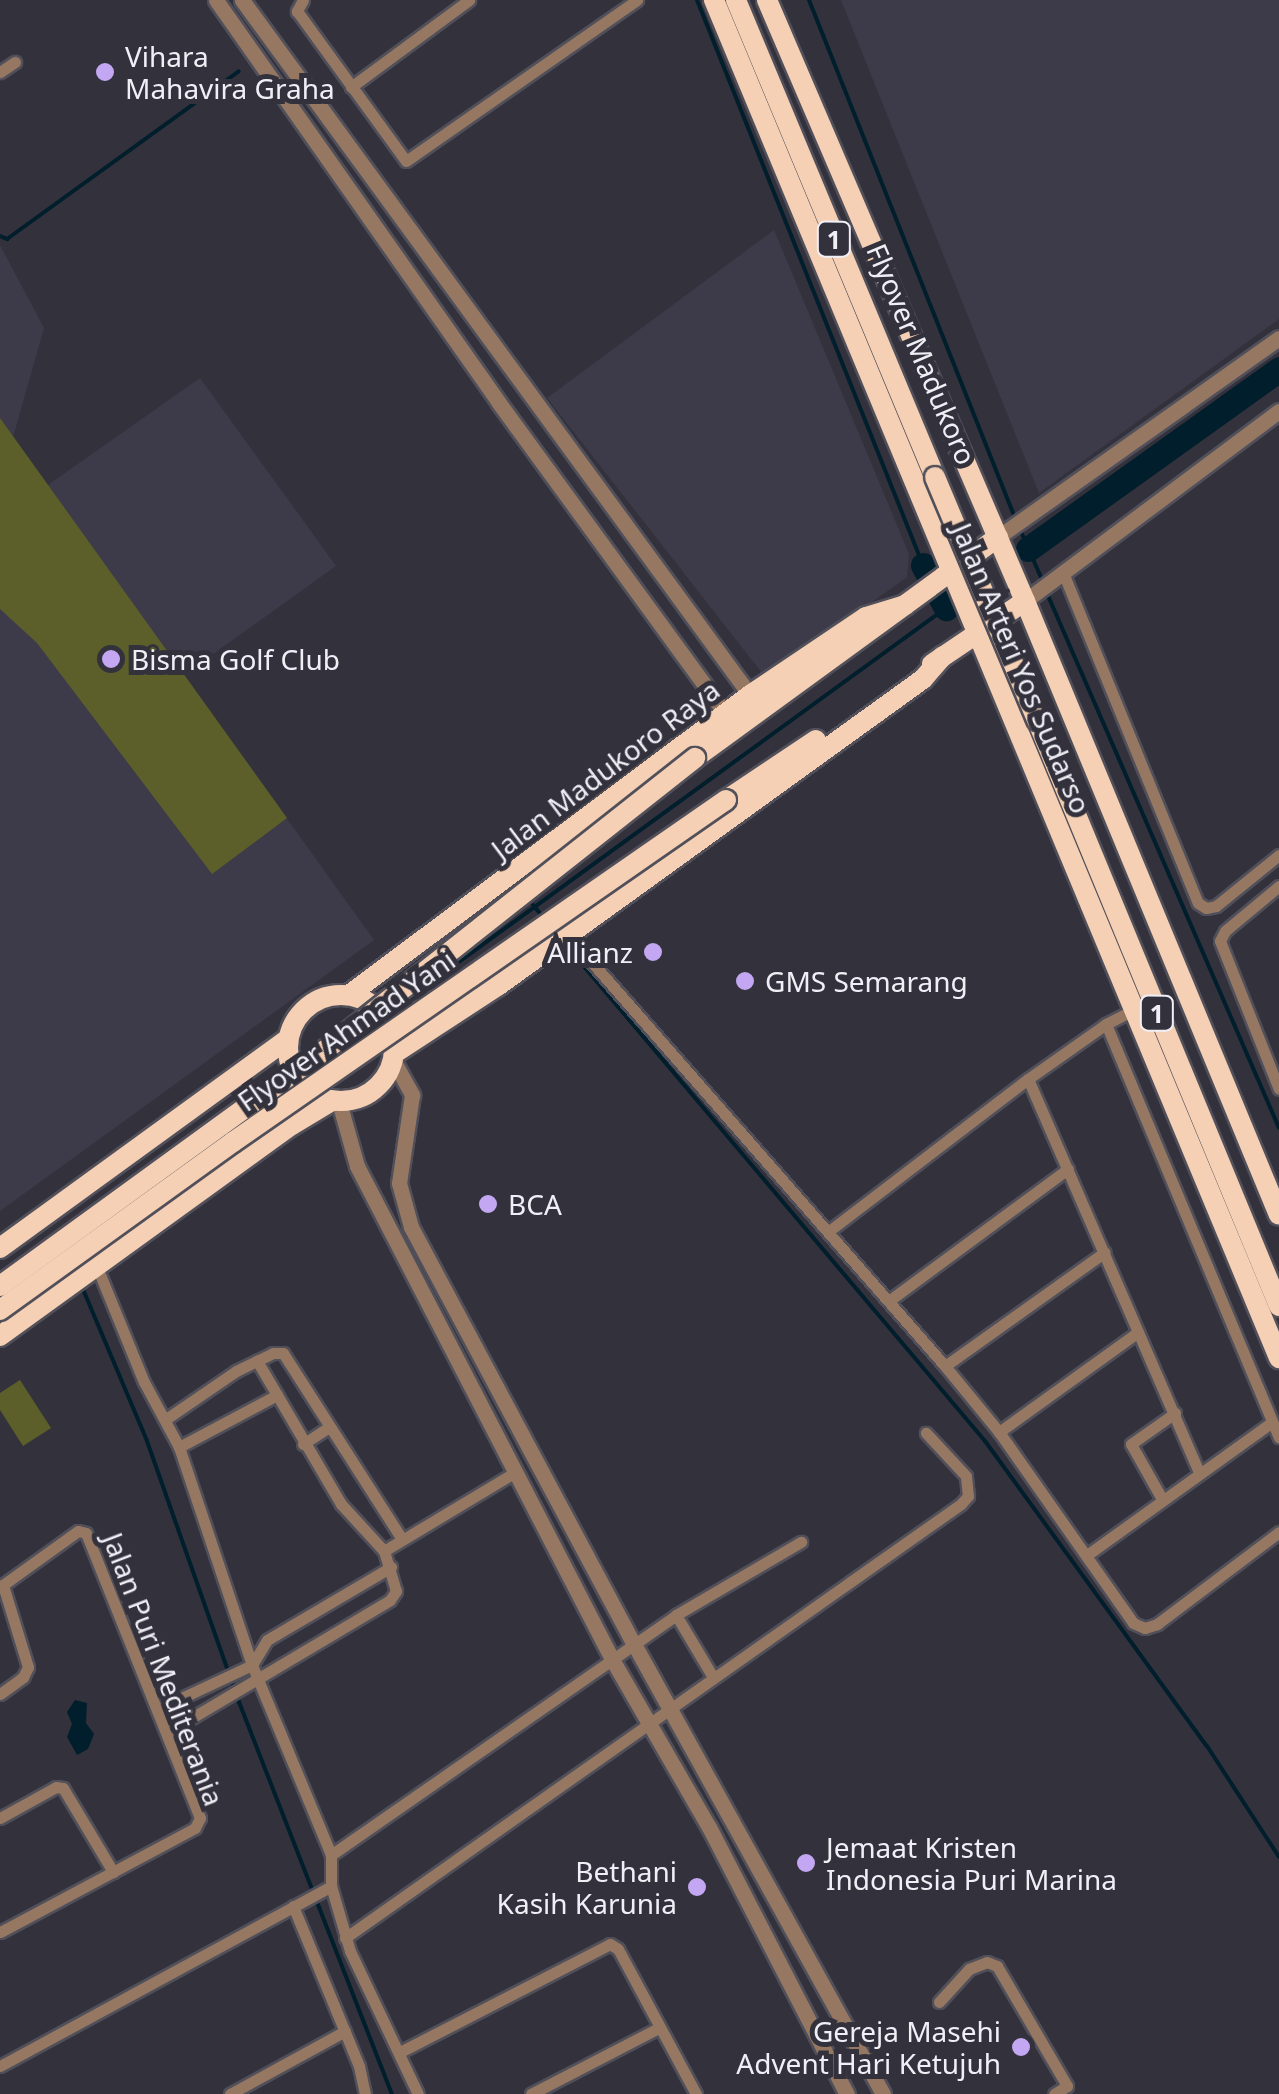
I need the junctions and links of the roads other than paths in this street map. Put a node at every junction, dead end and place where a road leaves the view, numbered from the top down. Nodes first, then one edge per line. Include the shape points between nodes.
1 (216, 0) edge
2 (242, 0) edge
3 (304, 0) edge
4 (469, 0) edge
5 (637, 0) edge
6 (714, 0) edge
7 (736, 0) edge
8 (744, 0) edge
9 (767, 0) edge
10 (15, 62) dead end
11 (0, 72) edge
12 (350, 86) junction
13 (1279, 338) edge
14 (1279, 411) edge
15 (939, 475) junction
16 (1006, 532) junction
17 (952, 572) junction
18 (1062, 576) junction
19 (1033, 596) junction
20 (909, 602) junction
21 (978, 633) junction
22 (943, 656) junction
23 (750, 696) junction
24 (725, 714) junction
25 (1041, 718) junction
26 (695, 758) joint
27 (1279, 855) edge
28 (1279, 886) edge
29 (559, 942) junction
30 (349, 995) junction
31 (1134, 1010) junction
32 (1106, 1024) junction
33 (288, 1039) junction
34 (394, 1051) junction
35 (1028, 1079) junction
36 (1279, 1088) edge
37 (336, 1102) junction
38 (1068, 1169) junction
39 (60, 1205) junction
40 (1279, 1215) edge
41 (829, 1231) junction
42 (0, 1248) edge
43 (1104, 1252) junction
44 (92, 1264) junction
45 (1279, 1284) edge
46 (0, 1286) edge
47 (890, 1300) junction
48 (1279, 1306) edge
49 (0, 1310) edge
50 (1138, 1332) junction
51 (0, 1336) edge
52 (1279, 1358) edge
53 (256, 1361) junction
54 (945, 1366) junction
55 (277, 1395) junction
56 (1175, 1414) junction
57 (166, 1419) junction
58 (1272, 1422) junction
59 (329, 1427) junction
60 (999, 1432) junction
61 (926, 1433) dead end
62 (1279, 1438) edge
63 (303, 1444) junction
64 (179, 1447) junction
65 (1199, 1472) junction
66 (514, 1473) junction
67 (1162, 1499) junction
68 (1279, 1532) edge
69 (402, 1539) junction
70 (801, 1542) dead end
71 (384, 1551) junction
72 (1087, 1555) junction
73 (391, 1566) junction
74 (2, 1586) edge
75 (676, 1615) junction
76 (635, 1646) junction
77 (613, 1661) junction
78 (252, 1665) junction
79 (714, 1677) junction
80 (259, 1681) junction
81 (0, 1694) edge
82 (670, 1708) junction
83 (158, 1709) junction
84 (649, 1723) junction
85 (168, 1732) junction
86 (730, 1816) junction
87 (0, 1818) edge
88 (709, 1828) junction
89 (331, 1855) junction
90 (113, 1872) junction
91 (331, 1886) junction
92 (296, 1905) junction
93 (0, 1932) edge
94 (345, 1938) junction
95 (939, 2002) dead end
96 (660, 2027) junction
97 (345, 2031) junction
98 (400, 2052) junction
99 (0, 2066) edge
100 (230, 2094) edge
101 (364, 2094) edge
102 (418, 2094) edge
103 (531, 2094) edge
104 (696, 2094) edge
105 (847, 2094) edge
106 (883, 2094) edge
107 (1054, 2094) edge

1 - 24 street
2 - 23 street
3 - 12 street via 297,11
4 - 12 street
5 - 12 street via 408,160
6 - 17 highway, Jalan Arteri Yos Sudarso
7 - 15 highway, Flyover Madukoro / 1
8 - 15 highway, Flyover Madukoro / 1
9 - 16 highway
10 - 11 street
13 - 16 street, Jalan Madukoro Raya
14 - 18 street
15 - 25 highway, Flyover Madukoro / 1, bridge
16 - 17 highway, Jalan Madukoro Raya
16 - 19 highway
17 - 20 highway, Jalan Madukoro Raya
17 - 21 highway, Jalan Arteri Yos Sudarso
18 - 19 street
18 - 27 street via 1198,903 1216,906
19 - 21 highway
19 - 40 highway
20 - 23 highway, Jalan Madukoro Raya via 866,616
20 - 26 highway, Jalan Madukoro Raya
21 - 22 highway
21 - 31 highway, Jalan Arteri Yos Sudarso
22 - 29 highway via 923,679
22 - 49 highway, Flyover Ahmad Yani, bridge via 232,1142
23 - 24 highway, Jalan Madukoro Raya
24 - 30 highway, Jalan Madukoro Raya
25 - 45 highway, Flyover Madukoro / 1
25 - 48 highway, Flyover Madukoro / 1
26 - 46 highway, Flyover Ahmad Yani, bridge via 354,1028
28 - 36 street via 1220,941
29 - 34 highway
29 - 41 street
30 - 33 highway via 312,1004
30 - 34 highway, bridge via 378,1009
31 - 32 street
31 - 52 highway, Jalan Arteri Yos Sudarso
32 - 35 street
32 - 58 street
33 - 37 highway, bridge via 291,1067 311,1093
33 - 39 highway
34 - 37 highway via 374,1091
34 - 76 street via 412,1102 399,1177 402,1204
35 - 38 street
35 - 41 street
37 - 44 highway via 292,1124
37 - 66 street via 357,1166
38 - 43 street
38 - 47 street
39 - 42 highway
39 - 44 highway, bridge
41 - 47 street
43 - 50 street
43 - 54 street
44 - 51 highway
44 - 57 street
47 - 54 street
50 - 56 street
50 - 60 street
53 - 55 street
53 - 57 street
53 - 59 street via 283,1353
54 - 60 street
55 - 63 street
55 - 64 street
56 - 65 street
56 - 67 street via 1132,1444
57 - 64 street
58 - 62 street
58 - 65 street
59 - 63 street
59 - 69 street
60 - 72 street
61 - 79 street via 966,1476 965,1500
63 - 71 street via 342,1504
64 - 78 street
65 - 67 street
66 - 69 street
66 - 77 street
67 - 72 street
68 - 72 street via 1145,1628 1132,1623
69 - 71 street
70 - 75 street
71 - 73 street
73 - 78 street via 267,1640
73 - 80 street via 396,1586 390,1600
74 - 81 street, Jalan Puri Mediterania via 28,1667
74 - 83 street, Jalan Puri Mediterania via 84,1532
75 - 76 street
75 - 79 street
76 - 77 street
76 - 82 street
77 - 84 street
77 - 89 street
78 - 80 street
78 - 83 street
79 - 82 street
80 - 85 street
80 - 89 street
82 - 84 street
82 - 86 street
83 - 85 street, Jalan Puri Mediterania
84 - 88 street
84 - 94 street
85 - 90 street, Jalan Puri Mediterania via 199,1823
86 - 88 street
86 - 106 street
87 - 90 street via 61,1787
88 - 105 street
89 - 91 street
90 - 93 street, Jalan Puri Mediterania
91 - 92 street
91 - 94 street
92 - 97 street
92 - 99 street
94 - 98 street
95 - 107 street via 968,1968 997,1966 1066,2086
96 - 98 street via 610,1944
96 - 103 street
96 - 104 street
97 - 100 street
97 - 101 street
98 - 102 street

